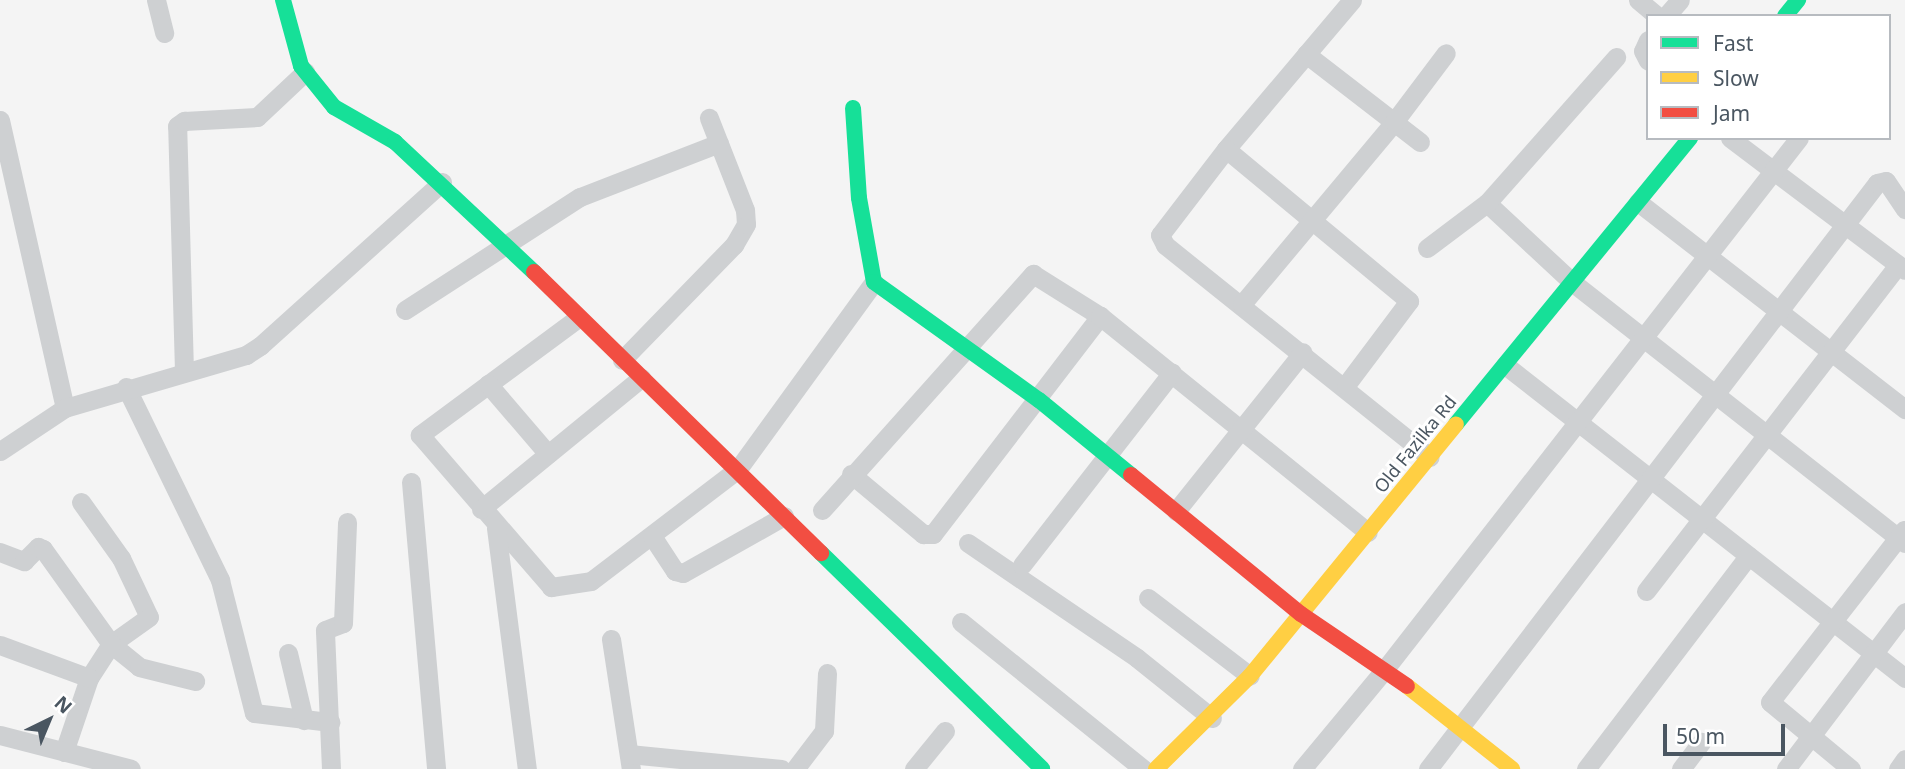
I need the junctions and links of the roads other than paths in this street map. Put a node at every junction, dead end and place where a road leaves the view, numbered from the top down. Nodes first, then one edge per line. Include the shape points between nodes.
1 (156, 0) edge
2 (283, 0) edge
3 (1352, 0) edge
4 (1638, 0) edge
5 (1680, 0) edge
6 (1655, 14) edge
7 (1668, 14) edge
8 (164, 33) dead end
9 (1446, 53) dead end
10 (1306, 54) junction
11 (1616, 57) dead end
12 (305, 72) junction
13 (853, 108) dead end
14 (709, 118) dead end
15 (0, 120) edge
16 (1394, 122) junction
17 (1688, 140) edge
18 (1733, 140) edge
19 (1797, 140) edge
20 (1420, 142) dead end
21 (719, 143) junction
22 (1226, 149) junction
23 (1773, 169) junction
24 (442, 182) junction
25 (1638, 202) junction
26 (1486, 203) junction
27 (1905, 209) edge
28 (1312, 221) junction
29 (1847, 225) junction
30 (507, 246) junction
31 (1427, 248) dead end
32 (1710, 256) junction
33 (1902, 268) edge
34 (874, 282) junction
35 (1572, 282) junction
36 (1242, 304) junction
37 (405, 310) dead end
38 (1782, 310) junction
39 (1100, 316) junction
40 (578, 318) junction
41 (1644, 337) junction
42 (964, 348) junction
43 (1832, 349) junction
44 (1303, 352) junction
45 (622, 360) junction
46 (1505, 365) junction
47 (184, 372) junction
48 (1172, 372) junction
49 (641, 378) junction
50 (488, 384) junction
51 (1346, 385) junction
52 (126, 387) junction
53 (1714, 393) junction
54 (1039, 400) junction
55 (65, 408) junction
56 (1905, 409) edge
57 (1578, 421) junction
58 (1243, 430) junction
59 (1766, 434) junction
60 (0, 451) edge
61 (548, 454) junction
62 (1107, 455) junction
63 (1430, 457) junction
64 (738, 469) junction
65 (851, 474) junction
66 (1652, 479) junction
67 (411, 482) dead end
68 (81, 502) dead end
69 (481, 509) junction
70 (822, 510) dead end
71 (1176, 512) junction
72 (784, 516) junction
73 (1701, 519) junction
74 (347, 522) dead end
75 (496, 527) junction
76 (1368, 532) junction
77 (652, 536) junction
78 (1903, 536) edge
79 (968, 542) dead end
80 (0, 552) edge
81 (1748, 556) junction
82 (1022, 565) dead end
83 (1646, 591) dead end
84 (1148, 598) dead end
85 (1905, 612) edge
86 (1301, 614) junction
87 (1832, 619) junction
88 (961, 622) dead end
89 (611, 639) dead end
90 (111, 644) junction
91 (0, 645) edge
92 (1873, 651) junction
93 (288, 653) dead end
94 (1385, 669) junction
95 (827, 673) dead end
96 (1250, 676) junction
97 (89, 678) junction
98 (1905, 678) edge
99 (195, 681) dead end
100 (1212, 718) junction
101 (304, 720) junction
102 (330, 722) junction
103 (1461, 729) junction
104 (945, 731) dead end
105 (0, 735) edge
106 (1811, 737) junction
107 (1701, 742) dead end
108 (64, 752) junction
109 (1905, 759) edge
110 (630, 761) edge
111 (1156, 768) edge
112 (131, 769) edge
113 (331, 769) edge
114 (436, 769) edge
115 (527, 769) edge
116 (780, 769) edge
117 (795, 769) edge
118 (914, 769) edge
119 (1042, 769) edge
120 (1302, 769) edge
121 (1428, 769) edge
122 (1512, 769) edge
123 (1586, 769) edge
124 (1681, 769) edge
125 (1786, 769) edge
126 (1851, 769) edge
127 (1898, 769) edge

1 - 8 street
2 - 12 street
3 - 10 street
4 - 6 street
5 - 7 street
9 - 16 street
10 - 16 street
10 - 22 street
11 - 26 street
12 - 24 street via 343,115 395,142
12 - 47 street via 257,117 184,121 177,126
13 - 34 street via 859,198
14 - 21 street
15 - 55 street
16 - 20 street
16 - 28 street
17 - 25 street, Old Fazilka Rd
18 - 23 street
19 - 23 street
21 - 30 street via 596,189
21 - 45 street via 745,210 742,234
22 - 28 street
22 - 36 street via 1160,235 1165,245
23 - 29 street
23 - 32 street
24 - 30 street
24 - 47 street via 260,346
25 - 32 street
25 - 35 street, Old Fazilka Rd
26 - 31 street
26 - 35 street
27 - 29 street via 1881,180
28 - 36 street
28 - 51 street via 1409,301
29 - 33 street
29 - 38 street
30 - 37 street
30 - 40 street
32 - 38 street
32 - 41 street
33 - 43 street
34 - 42 street
34 - 64 street
35 - 41 street
35 - 46 street, Old Fazilka Rd
36 - 44 street
38 - 43 street
38 - 53 street
39 - 42 street via 1033,274
39 - 48 street
39 - 54 street
40 - 45 street
40 - 50 street
41 - 53 street
41 - 57 street
42 - 54 street
42 - 65 street
43 - 56 street
43 - 59 street
44 - 51 street
44 - 58 street
45 - 49 street
46 - 57 street
46 - 63 street, Old Fazilka Rd
47 - 52 street
48 - 58 street
48 - 62 street
49 - 61 street
49 - 64 street
50 - 61 street
50 - 69 street via 420,435
51 - 63 street
52 - 55 street
52 - 101 street via 216,569 254,713
53 - 59 street
53 - 66 street
54 - 62 street
54 - 65 street via 933,534 923,534
55 - 60 street
57 - 66 street
57 - 94 street
58 - 71 street
58 - 76 street
59 - 73 street
59 - 78 street
61 - 69 street
62 - 71 street
62 - 82 street
63 - 76 street, Old Fazilka Rd
64 - 72 street
64 - 77 street
65 - 70 street
66 - 73 street
66 - 103 street
67 - 114 street
68 - 90 street via 121,558 149,617
69 - 75 street
71 - 86 street
72 - 77 street via 683,573 675,571
72 - 119 street
73 - 81 street
73 - 83 street
74 - 102 street via 343,623 326,630
75 - 77 street via 551,587 591,581
75 - 115 street
76 - 86 street, Old Fazilka Rd
78 - 87 street
79 - 100 street via 1137,658
80 - 90 street via 24,561 38,547 43,549
81 - 87 street
81 - 123 street
84 - 96 street
85 - 92 street
86 - 94 street
86 - 96 street, Old Fazilka Rd
87 - 92 street
87 - 106 street via 1770,702
88 - 111 street
89 - 110 street
90 - 97 street
90 - 99 street via 139,667
91 - 97 street
92 - 98 street
92 - 106 street
93 - 101 street
94 - 103 street
94 - 120 street
95 - 117 street via 824,731
96 - 100 street, Old Fazilka Rd
97 - 108 street
100 - 111 street, Old Fazilka Rd
101 - 102 street
102 - 113 street
103 - 121 street
103 - 122 street
104 - 118 street
105 - 108 street
106 - 125 street
106 - 126 street
107 - 124 street
108 - 112 street
109 - 127 street
110 - 116 street

